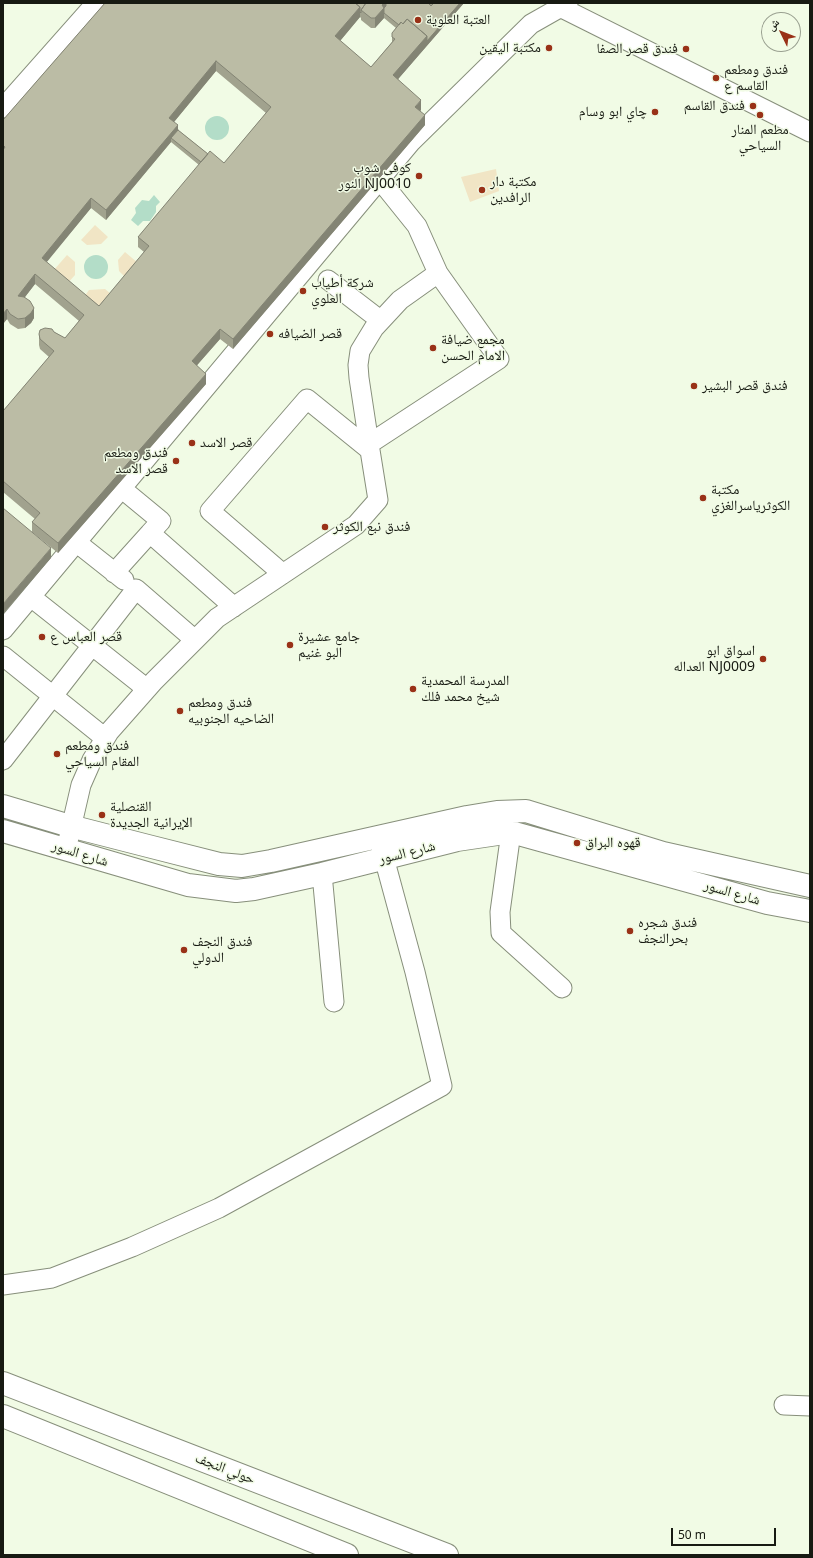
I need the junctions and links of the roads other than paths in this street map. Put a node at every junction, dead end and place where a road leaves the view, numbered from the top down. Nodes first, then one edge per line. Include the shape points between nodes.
1 (96, 3) edge
2 (564, 5) edge
3 (3, 108) edge
4 (810, 132) edge
5 (380, 180) junction
6 (438, 273) junction
7 (328, 280) dead end
8 (380, 320) junction
9 (370, 447) junction
10 (121, 488) junction
11 (150, 533) junction
12 (76, 542) junction
13 (114, 573) junction
14 (283, 574) junction
15 (136, 589) junction
16 (30, 597) junction
17 (234, 607) junction
18 (3, 630) edge
19 (195, 640) junction
20 (92, 646) junction
21 (3, 656) edge
22 (147, 689) junction
23 (53, 696) junction
24 (105, 738) junction
25 (3, 760) edge
26 (3, 806) edge
27 (70, 826) junction
28 (3, 831) edge
29 (511, 832) junction
30 (378, 836) junction
31 (66, 850) junction
32 (384, 859) junction
33 (322, 874) junction
34 (810, 886) edge
35 (810, 911) edge
36 (562, 988) dead end
37 (334, 1002) dead end
38 (3, 1285) edge
39 (3, 1383) edge
40 (784, 1405) dead end
41 (810, 1406) edge
42 (3, 1416) edge
43 (404, 1546) edge
44 (347, 1555) edge
45 (447, 1555) edge

1 - 3 street
2 - 4 street
2 - 5 street via 531,24 431,121
5 - 6 street via 417,226
5 - 10 street
6 - 8 street via 400,300
6 - 9 street via 499,359
7 - 8 street
8 - 9 street via 364,343 358,365
9 - 14 street via 378,500 356,525
9 - 14 street via 307,399 210,512
10 - 11 street via 161,521
10 - 12 street
11 - 13 street
11 - 17 street
12 - 13 street
12 - 16 street
13 - 15 street
14 - 17 street
15 - 19 street
15 - 20 street
16 - 18 street
16 - 20 street
17 - 19 street via 217,618
19 - 22 street
20 - 22 street
20 - 23 street
21 - 23 street
22 - 24 street
23 - 24 street
23 - 25 street
24 - 27 street via 81,785
26 - 27 main road, شارع السور
27 - 30 main road, شارع السور via 219,864 242,866
27 - 31 street
28 - 31 main road, شارع السور
29 - 32 main road, شارع السور via 457,840
29 - 35 main road, شارع السور via 767,903
29 - 36 street via 500,912 501,933
30 - 32 street
30 - 34 main road, شارع السور via 490,813 526,811 663,853
31 - 33 main road, شارع السور via 188,885 236,891
32 - 33 main road, شارع السور
32 - 38 street via 416,972 442,1086 219,1208 132,1247 52,1278
33 - 37 street
39 - 43 main road, حولي النجف
40 - 41 street
42 - 44 main road
43 - 45 main road, حولي النجف

